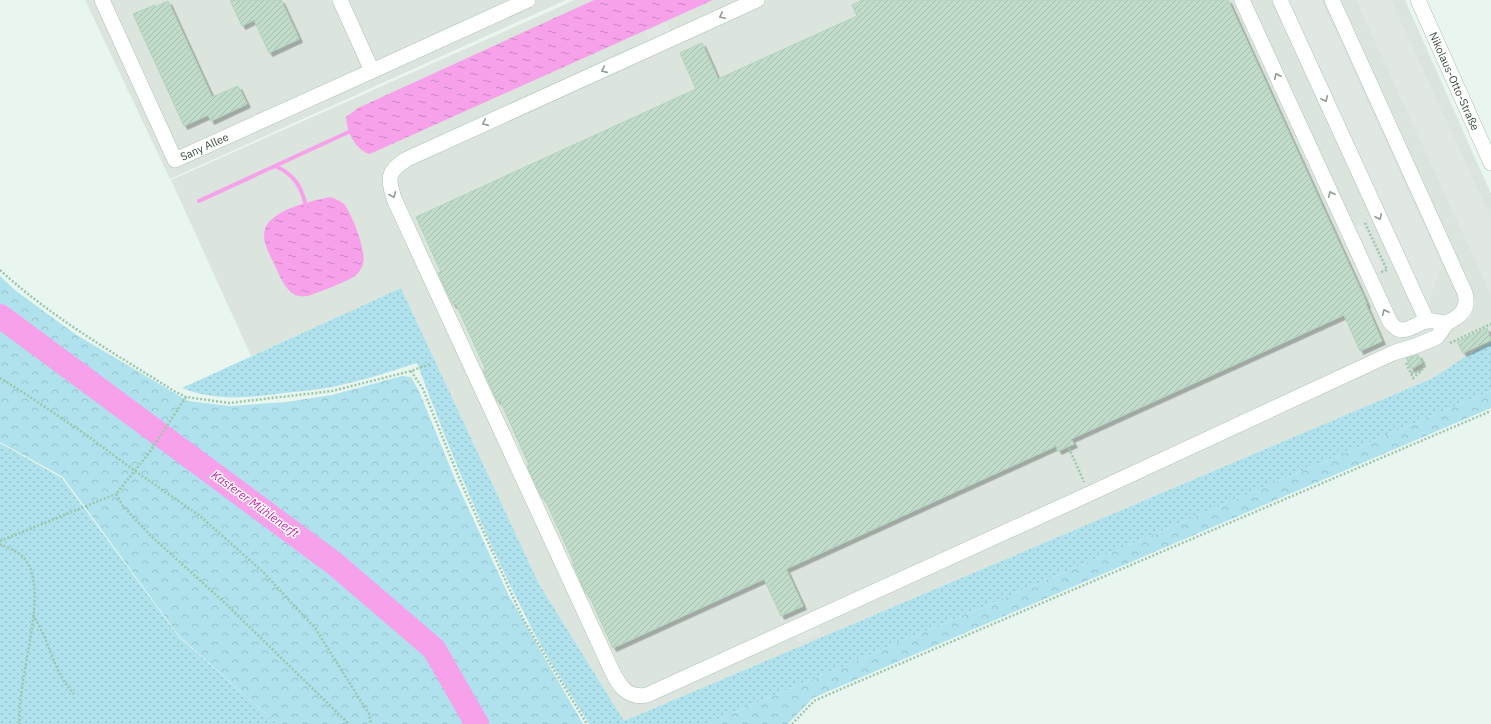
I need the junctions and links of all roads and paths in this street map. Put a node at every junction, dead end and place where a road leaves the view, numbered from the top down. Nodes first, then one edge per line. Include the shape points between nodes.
1 (102, 0) edge
2 (340, 0) edge
3 (528, 0) edge
4 (757, 0) edge
5 (1242, 0) edge
6 (1280, 0) edge
7 (1332, 0) edge
8 (1422, 1) edge
9 (372, 71) junction
10 (1491, 164) edge
11 (0, 270) edge
12 (1427, 321) junction
13 (1447, 323) junction
14 (1491, 324) edge
15 (1397, 329) junction
16 (1449, 344) dead end
17 (1393, 353) junction
18 (430, 364) dead end
19 (411, 371) junction
20 (1421, 371) dead end
21 (1411, 373) dead end
22 (0, 378) edge
23 (186, 396) junction
24 (1491, 411) edge
25 (1068, 448) dead end
26 (135, 471) junction
27 (116, 494) junction
28 (1089, 494) junction
29 (0, 541) edge
30 (0, 544) edge
31 (33, 615) junction
32 (74, 694) dead end
33 (20, 724) edge
34 (349, 724) edge
35 (371, 724) edge
36 (587, 724) edge
37 (792, 724) edge

1 - 9 street, Sany Allee via 175,160
2 - 9 street
3 - 9 street, Sany Allee
4 -> 28 street via 407,158 392,171 390,177 390,187 395,200 620,686 634,695 647,695
15 -> 5 street via 1388,317
6 -> 12 street
7 - 13 street via 1465,293 1466,308 1457,318
8 - 10 street, Nikolaus-Otto-Straße
11 - 23 path via 18,287 77,330
12 - 13 street
12 - 15 street via 1407,329
13 - 17 street via 1437,337
14 - 16 path
15 - 17 street via 1399,339
17 - 28 street
18 - 19 path
19 - 23 path via 332,391 229,403
19 - 36 path via 423,389 460,480 523,619
20 - 21 path
22 - 26 path via 85,434
23 - 26 path
24 - 37 path via 814,701
25 - 28 path
26 - 27 path
26 - 35 path via 200,516 264,573 316,628 369,714
27 - 29 path
27 - 34 path via 123,506 151,536 226,604
30 - 31 path via 24,558 31,569 35,593
31 - 32 path via 41,627 65,684
31 - 33 path via 20,697

